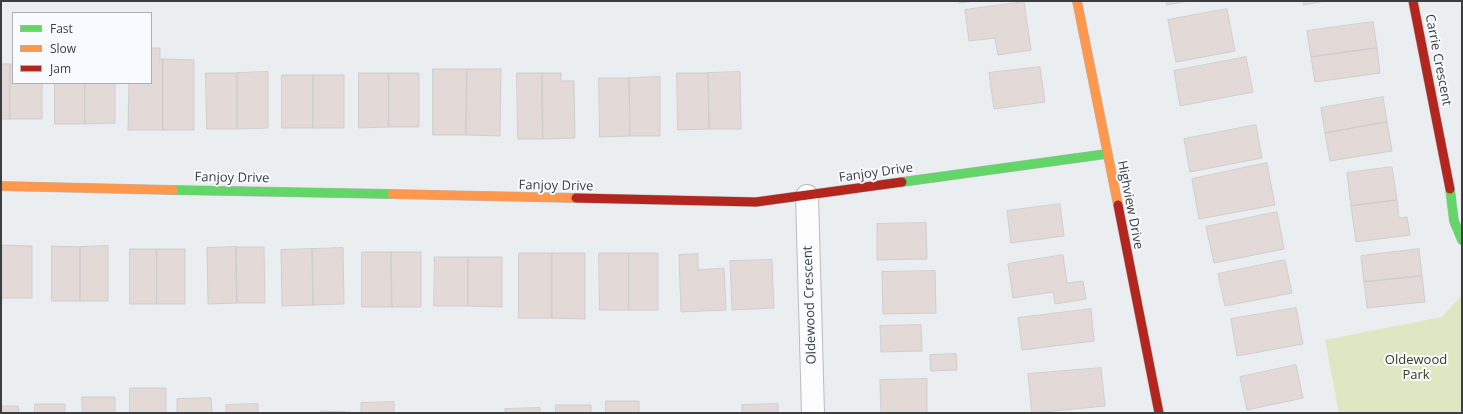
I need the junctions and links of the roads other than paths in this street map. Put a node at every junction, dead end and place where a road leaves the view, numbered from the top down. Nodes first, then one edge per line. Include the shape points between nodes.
1 (1077, 1) edge
2 (1413, 1) edge
3 (1106, 154) junction
4 (1, 186) edge
5 (807, 196) junction
6 (1462, 240) edge
7 (813, 413) edge
8 (1159, 413) edge

1 - 3 street, Highview Drive
2 - 6 street, Carrie Crescent via 1457,233
3 - 5 street, Fanjoy Drive
3 - 8 street, Highview Drive
4 - 5 street, Fanjoy Drive via 710,202 756,202
5 - 7 street, Oldewood Crescent

